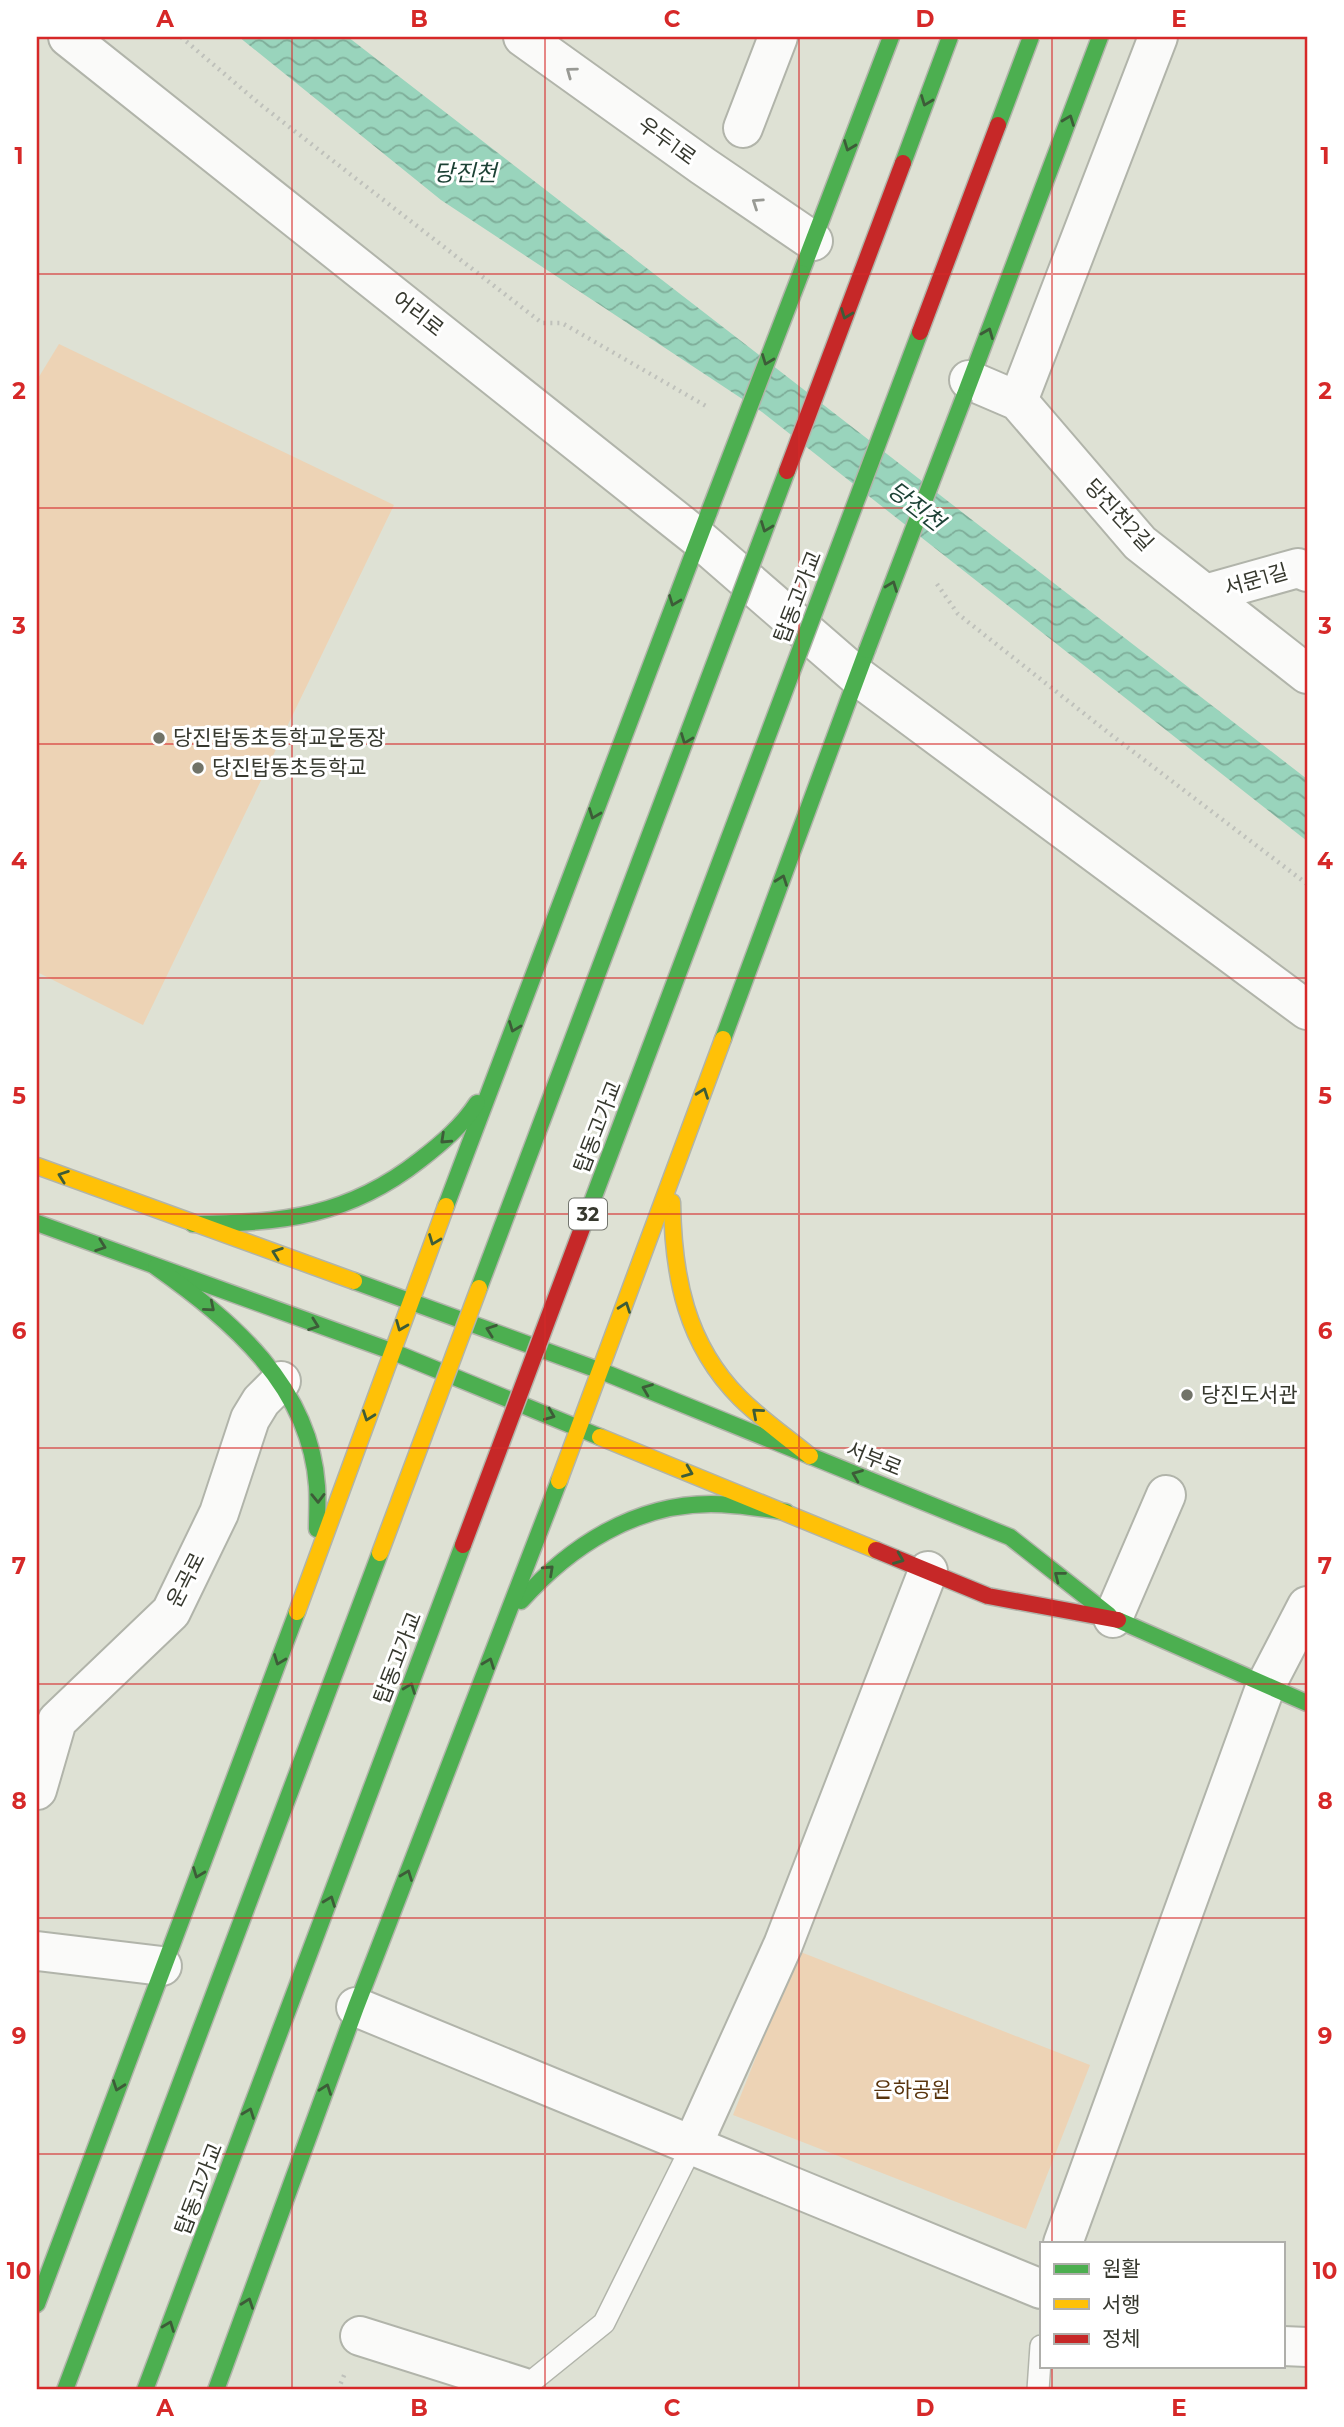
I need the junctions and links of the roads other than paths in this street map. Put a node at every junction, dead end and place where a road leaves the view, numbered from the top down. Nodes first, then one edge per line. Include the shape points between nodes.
1 (68, 37) edge
2 (523, 37) edge
3 (778, 37) edge
4 (891, 37) edge
5 (950, 37) edge
6 (1031, 37) edge
7 (1100, 37) edge
8 (1158, 37) edge
9 (743, 128) dead end
10 (807, 257) junction
11 (967, 389) junction
12 (1018, 401) junction
13 (704, 525) junction
14 (1307, 572) edge
15 (1205, 594) junction
16 (862, 663) junction
17 (1307, 674) edge
18 (1307, 1010) edge
19 (500, 1065) junction
20 (679, 1159) junction
21 (37, 1166) edge
22 (37, 1223) edge
23 (193, 1223) junction
24 (156, 1266) junction
25 (411, 1301) junction
26 (391, 1351) junction
27 (601, 1371) junction
28 (281, 1381) junction
29 (580, 1427) junction
30 (810, 1456) junction
31 (1166, 1495) dead end
32 (786, 1512) junction
33 (928, 1571) junction
34 (303, 1596) junction
35 (1307, 1606) edge
36 (1113, 1618) junction
37 (504, 1622) junction
38 (1266, 1685) junction
39 (1307, 1703) edge
40 (37, 1790) edge
41 (37, 1951) edge
42 (162, 1966) junction
43 (356, 2007) junction
44 (692, 2146) junction
45 (1063, 2242) edge
46 (1040, 2289) edge
47 (37, 2304) edge
48 (360, 2336) dead end
49 (1284, 2346) edge
50 (1307, 2347) edge
51 (1040, 2361) edge
52 (522, 2389) edge
53 (65, 2390) edge
54 (145, 2390) edge
55 (216, 2390) edge
56 (1038, 2390) edge

1 - 13 street, 어리로
10 -> 2 street, 우두1로 via 702,166
3 - 9 street
4 -> 10 main road
5 -> 53 main road, bridge
54 -> 6 main road, 탑동고가교 / 32, bridge
11 -> 7 main road
8 - 12 street
10 -> 13 main road, bridge
11 - 12 street, 당진천2길
16 -> 11 main road, bridge
12 - 15 street, 당진천2길 via 1140,543
13 - 16 street, 어리로 via 765,595
13 -> 19 main road
14 - 15 street, 서문1길 via 1298,568
15 - 17 street, 당진천2길
16 - 18 street, 어리로
20 -> 16 main road
19 -> 23 main road via 460,1125 385,1185 294,1216 234,1224
19 -> 25 main road
27 -> 20 main road
30 -> 20 main road via 739,1397 697,1341 675,1271 672,1198
23 -> 21 main road, 서부로
22 -> 24 main road
25 -> 23 main road, 서부로
24 -> 26 main road, 서부로
24 -> 28 main road via 225,1319
25 -> 26 main road
27 -> 25 main road, 서부로
26 -> 29 main road, 서부로
26 -> 34 main road
27 - 29 main road
30 -> 27 main road, 서부로
28 -> 34 main road via 300,1414 318,1479 317,1533
28 - 40 street, 운곡로 via 250,1419 219,1513 171,1612 57,1721
29 -> 32 main road, 서부로
29 - 37 main road
36 -> 30 main road, 서부로 via 1010,1537
31 - 36 street
32 -> 33 main road, 서부로
37 -> 32 main road via 557,1563 608,1528 640,1515 701,1504
33 - 36 main road, 서부로 via 988,1596
33 - 44 street via 783,1945
34 -> 42 main road
35 - 38 street
36 - 38 main road, 서부로
43 -> 37 main road
38 - 39 main road, 서부로
38 - 45 street
41 - 42 street
42 -> 47 main road
43 - 44 street
55 -> 43 main road
44 - 46 street
44 - 52 lane via 604,2323
48 - 52 street
49 - 50 street
51 - 56 lane

